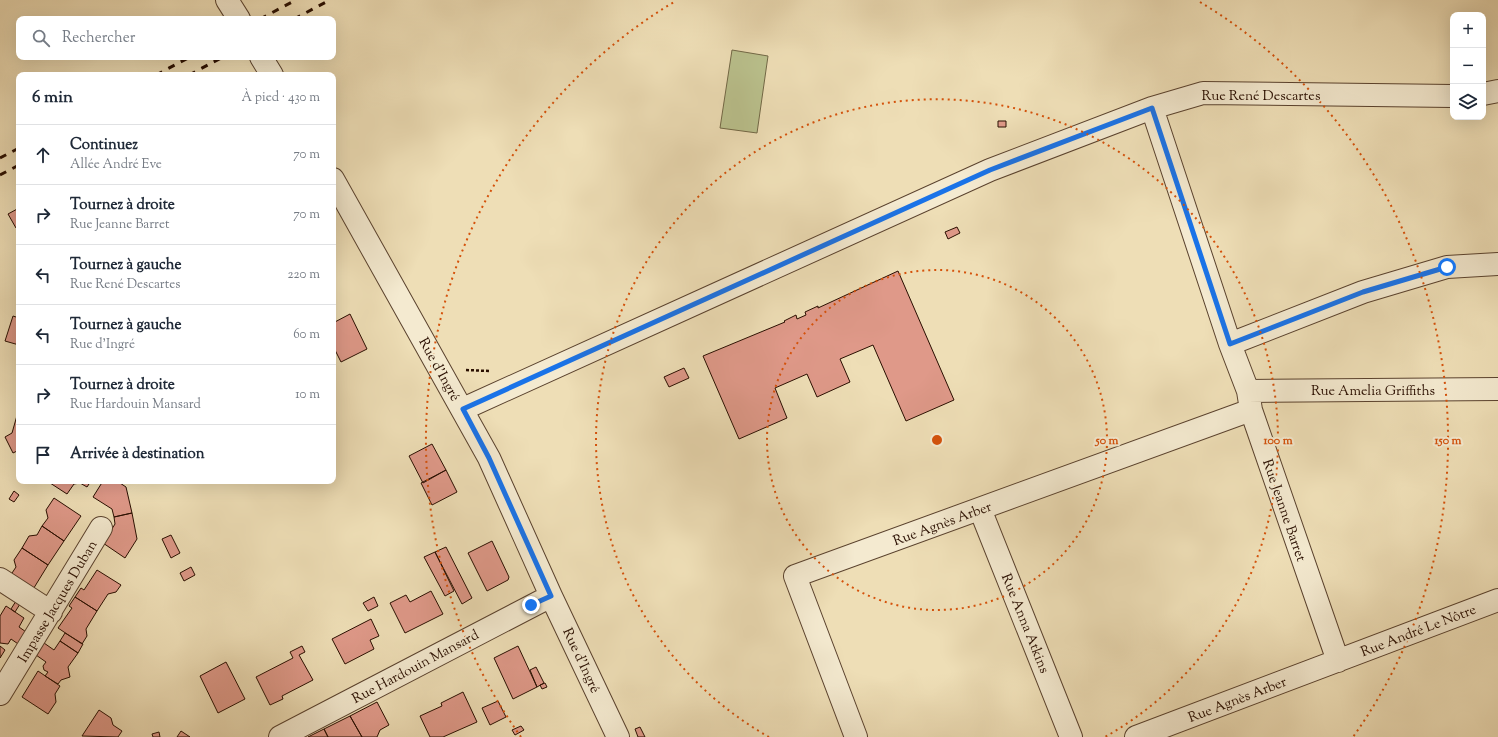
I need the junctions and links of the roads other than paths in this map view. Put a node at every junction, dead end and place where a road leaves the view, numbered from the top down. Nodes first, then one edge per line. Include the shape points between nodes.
1 (227, 0) edge
2 (237, 16) edge
3 (263, 60) edge
4 (270, 72) edge
5 (1498, 91) edge
6 (1486, 93) edge
7 (1450, 96) edge
8 (1152, 108) junction
9 (336, 184) edge
10 (1498, 264) edge
11 (1230, 344) junction
12 (1498, 389) edge
13 (1249, 401) junction
14 (463, 409) junction
15 (980, 509) junction
16 (100, 528) dead end
17 (0, 579) edge
18 (551, 596) junction
19 (1498, 600) edge
20 (51, 612) junction
21 (1338, 661) junction
22 (0, 694) edge
23 (280, 737) edge
24 (618, 737) edge
25 (856, 737) edge
26 (1072, 737) edge
27 (1136, 737) edge

1 - 2 street
3 - 4 street
5 - 6 street
7 - 8 street, Rue René Descartes via 1203,93
8 - 11 street, Rue Jeanne Barret
8 - 14 street, Rue René Descartes via 990,170
9 - 14 street, Rue d'Ingré
10 - 11 street via 1447,267 1363,292
11 - 13 street, Rue Jeanne Barret
12 - 13 street, Rue Amelia Griffiths
13 - 15 street, Rue Agnès Arber
13 - 21 street, Rue Jeanne Barret
14 - 18 street, Rue d'Ingré via 489,458
15 - 25 street, Rue Agnès Arber via 795,576
15 - 26 street, Rue Anna Atkins
16 - 20 street, Impasse Jacques Duban
17 - 20 street
18 - 23 street, Rue Hardouin Mansard
18 - 24 street, Rue d'Ingré
19 - 21 street, Rue André Le Nôtre
20 - 22 street, Impasse Jacques Duban
21 - 27 street, Rue Agnès Arber

